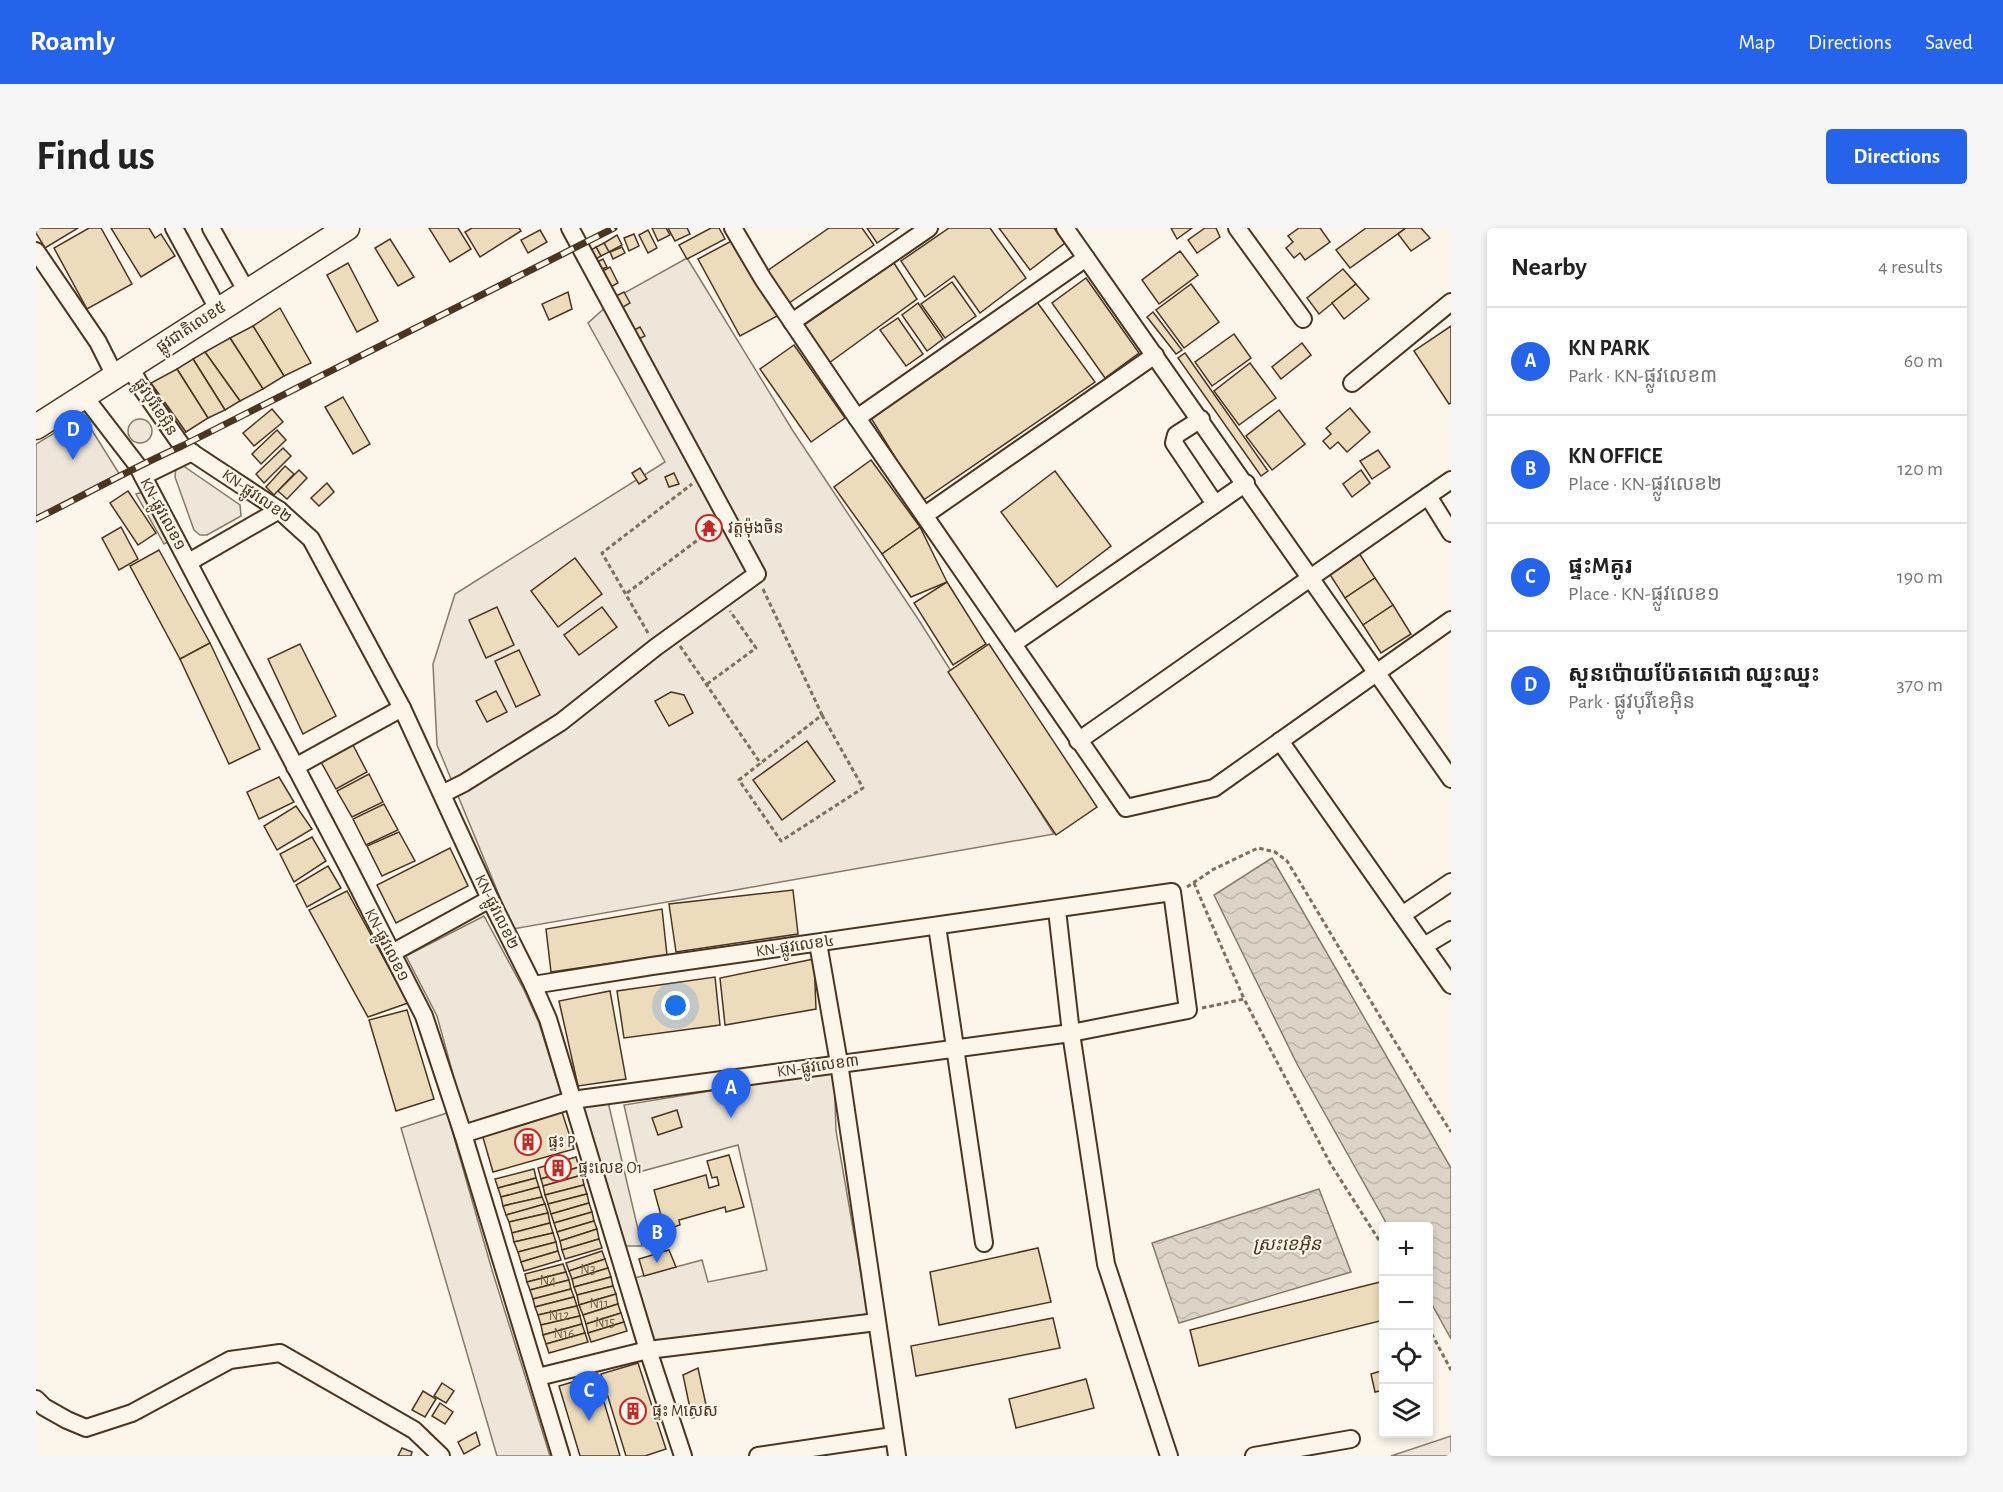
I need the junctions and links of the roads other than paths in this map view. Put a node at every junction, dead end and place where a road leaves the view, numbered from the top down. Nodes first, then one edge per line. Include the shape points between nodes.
1 (174, 228) edge
2 (211, 228) edge
3 (347, 228) edge
4 (570, 228) edge
5 (733, 228) edge
6 (929, 228) edge
7 (1065, 228) edge
8 (1237, 228) edge
9 (36, 251) edge
10 (1086, 258) junction
11 (247, 291) junction
12 (1451, 302) edge
13 (218, 309) junction
14 (1303, 319) dead end
15 (792, 322) junction
16 (1155, 355) junction
17 (123, 372) junction
18 (1352, 383) dead end
19 (84, 396) junction
20 (856, 418) junction
21 (1201, 419) junction
22 (36, 427) edge
23 (187, 449) junction
24 (140, 471) junction
25 (1451, 480) edge
26 (1246, 483) junction
27 (1428, 496) junction
28 (1215, 504) junction
29 (279, 510) junction
30 (925, 515) junction
31 (1451, 533) edge
32 (189, 562) junction
33 (1310, 576) junction
34 (1451, 620) edge
35 (1013, 644) junction
36 (1376, 672) junction
37 (402, 708) junction
38 (1078, 741) junction
39 (1280, 741) junction
40 (295, 767) junction
41 (1451, 779) edge
42 (442, 794) junction
43 (1451, 882) edge
44 (490, 899) junction
45 (1057, 910) junction
46 (1402, 915) junction
47 (937, 927) junction
48 (1451, 930) edge
49 (818, 943) junction
50 (1424, 946) junction
51 (392, 953) junction
52 (533, 985) junction
53 (1451, 985) edge
54 (1188, 1010) joint
55 (1071, 1033) junction
56 (955, 1048) junction
57 (839, 1063) junction
58 (572, 1100) junction
59 (463, 1134) junction
60 (984, 1243) dead end
61 (877, 1322) junction
62 (648, 1350) junction
63 (538, 1377) junction
64 (36, 1399) edge
65 (893, 1436) junction
66 (1351, 1439) dead end
67 (441, 1456) edge
68 (561, 1456) edge
69 (683, 1456) edge
70 (758, 1456) edge
71 (897, 1456) edge
72 (1169, 1456) edge
73 (1254, 1456) edge

1 - 13 street
2 - 11 street
3 - 11 highway, ផ្លូវជាតិលេខ៥
4 - 42 street via 756,574 561,722
5 - 15 street
6 - 15 street
7 - 10 street
8 - 14 street
9 - 17 street, ផ្លូវបុរីខេអ៊ិន
10 - 16 street
10 - 20 street
11 - 13 highway, ផ្លូវជាតិលេខ៥
12 - 18 street
13 - 17 highway, ផ្លូវជាតិលេខ៥
15 - 20 street
16 - 21 street
16 - 30 street
17 - 19 highway, ផ្លូវជាតិលេខ៥
17 - 23 street, ផ្លូវបុរីខេអ៊ិន via 143,390
19 - 22 highway, ផ្លូវជាតិលេខ៥
19 - 24 street
20 - 30 street
21 - 26 street
21 - 28 street via 1176,435 1174,443
23 - 24 street
23 - 29 street, KN-ផ្លូវលេខ២
24 - 32 street, KN-ផ្លូវលេខ១
25 - 27 street
26 - 28 street
26 - 33 street
27 - 31 street
27 - 33 street
28 - 35 street
29 - 32 street
29 - 37 street, KN-ផ្លូវលេខ២ via 311,539
30 - 35 street
32 - 40 street, KN-ផ្លូវលេខ១
33 - 36 street
33 - 38 street
34 - 36 street
35 - 38 street
36 - 39 street
36 - 41 street
37 - 40 street
37 - 42 street, KN-ផ្លូវលេខ២
38 - 39 street via 1126,808 1214,788
39 - 46 street
40 - 51 street, KN-ផ្លូវលេខ១
42 - 44 street, KN-ផ្លូវលេខ២
43 - 46 street
44 - 51 street
44 - 52 street, KN-ផ្លូវលេខ២
45 - 47 street, KN-ផ្លូវលេខ៤
45 - 54 street, KN-ផ្លូវលេខ៤ via 1172,892
45 - 55 street
46 - 50 street
47 - 49 street, KN-ផ្លូវលេខ៤
47 - 56 street
48 - 50 street
49 - 52 street, KN-ផ្លូវលេខ៤
49 - 57 street
50 - 53 street
51 - 59 street, KN-ផ្លូវលេខ១ via 424,1016
52 - 58 street, KN-ផ្លូវលេខ២ via 548,1019
54 - 55 street, KN-ផ្លូវលេខ៣
55 - 56 street, KN-ផ្លូវលេខ៣
55 - 72 street via 1106,1264
56 - 57 street, KN-ផ្លូវលេខ៣
56 - 60 street
57 - 58 street, KN-ផ្លូវលេខ៣
57 - 61 street
58 - 59 street, KN-ផ្លូវលេខ៣
58 - 62 street, KN-ផ្លូវលេខ២
59 - 63 street, KN-ផ្លូវលេខ១
61 - 62 street
61 - 65 street
62 - 63 street
62 - 69 street, KN-ផ្លូវលេខ២
63 - 68 street, KN-ផ្លូវលេខ១
64 - 67 street via 86,1428 132,1413 230,1360 280,1353 414,1430
65 - 70 street
65 - 71 street
66 - 73 street

